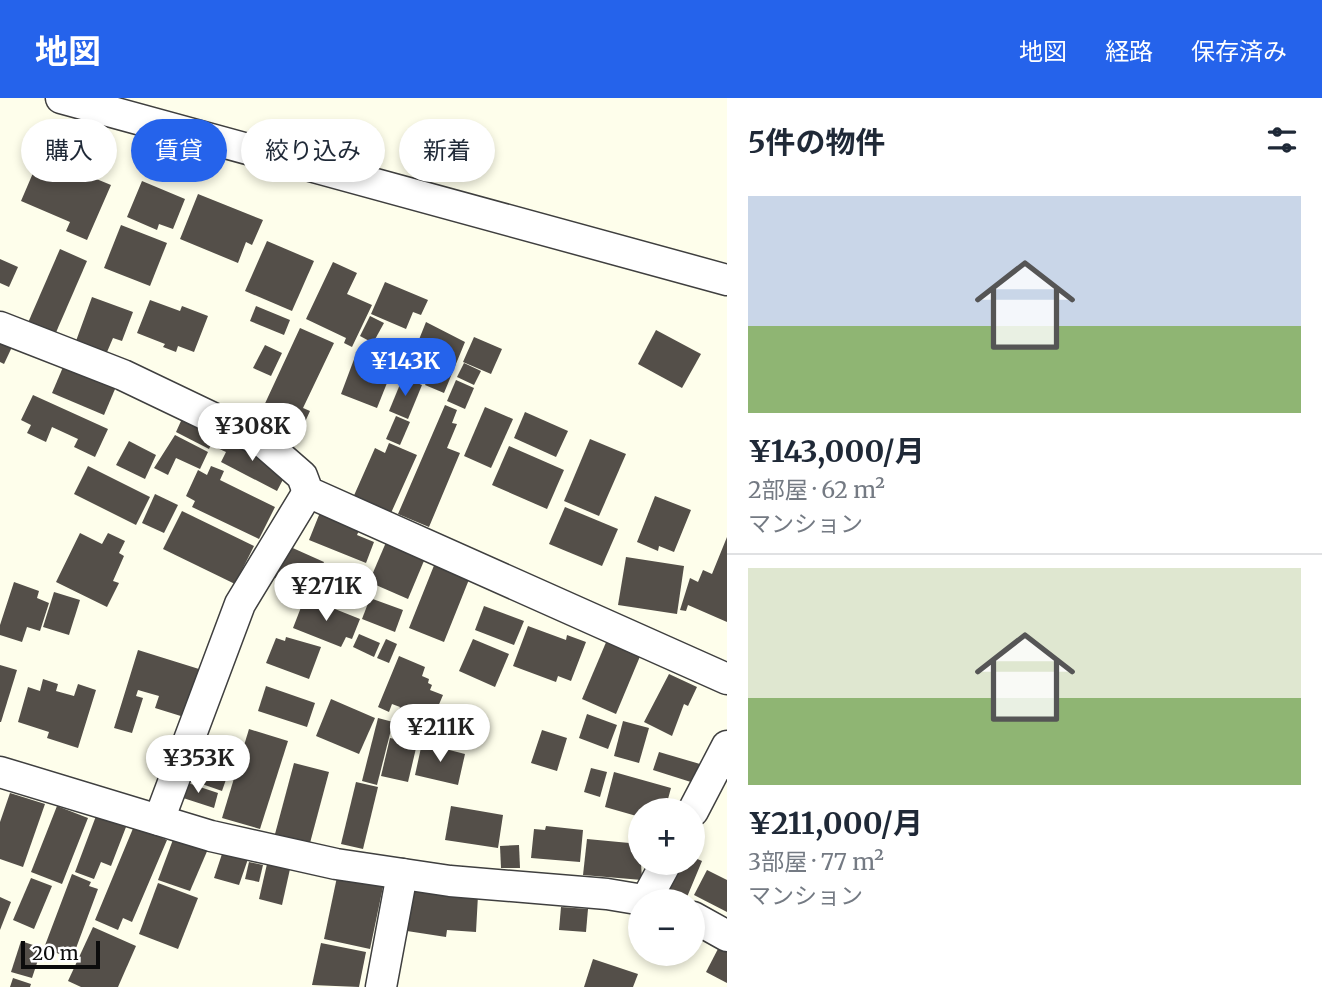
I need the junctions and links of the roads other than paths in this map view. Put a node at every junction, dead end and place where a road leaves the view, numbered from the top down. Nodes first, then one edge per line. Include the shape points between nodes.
1 (61, 98) edge
2 (727, 280) edge
3 (0, 327) edge
4 (308, 492) junction
5 (727, 679) edge
6 (727, 746) edge
7 (0, 772) edge
8 (700, 798) edge
9 (159, 820) junction
10 (402, 874) junction
11 (628, 899) edge
12 (705, 924) edge
13 (727, 936) edge
14 (381, 987) edge

1 - 2 street
3 - 4 street via 123,375 263,442 302,476
4 - 5 street
4 - 9 street via 240,604
6 - 8 street
7 - 9 street
9 - 10 street via 262,849
10 - 11 street
10 - 14 street
12 - 13 street

